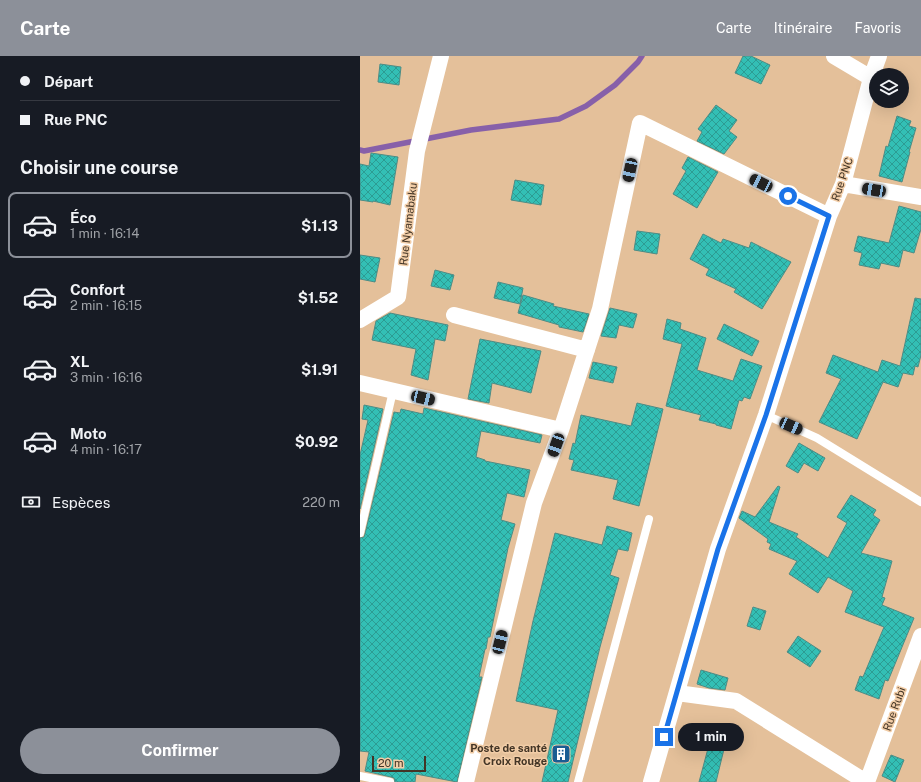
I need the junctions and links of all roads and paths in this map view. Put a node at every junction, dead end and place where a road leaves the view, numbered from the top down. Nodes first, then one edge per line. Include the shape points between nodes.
1 (441, 56) edge
2 (834, 56) edge
3 (879, 56) edge
4 (875, 68) edge
5 (869, 76) edge
6 (869, 89) edge
7 (843, 184) junction
8 (921, 198) edge
9 (829, 216) junction
10 (454, 315) dead end
11 (360, 319) edge
12 (587, 350) junction
13 (360, 382) edge
14 (393, 391) junction
15 (766, 415) junction
16 (561, 430) junction
17 (921, 502) edge
18 (649, 519) dead end
19 (360, 533) edge
20 (921, 636) edge
21 (677, 693) junction
22 (360, 776) edge
23 (390, 782) edge
24 (466, 782) edge
25 (578, 782) edge
26 (650, 782) edge
27 (866, 782) edge

1 - 11 street, Rue Nyamabaku via 419,144 398,297
2 - 5 street
3 - 4 street, Rue PNC
6 - 7 street, Rue PNC
7 - 8 street
7 - 9 street, Rue PNC
9 - 12 street via 640,123 600,309
9 - 15 street, Rue PNC
10 - 12 street
12 - 16 street
13 - 14 street
14 - 16 street
14 - 19 lane
15 - 17 lane via 817,438
15 - 21 street, Rue PNC via 718,549
16 - 24 street via 534,503
18 - 25 lane
20 - 27 street, Rue Rubi
21 - 26 street, Rue PNC
21 - 27 street via 736,701
22 - 23 lane

